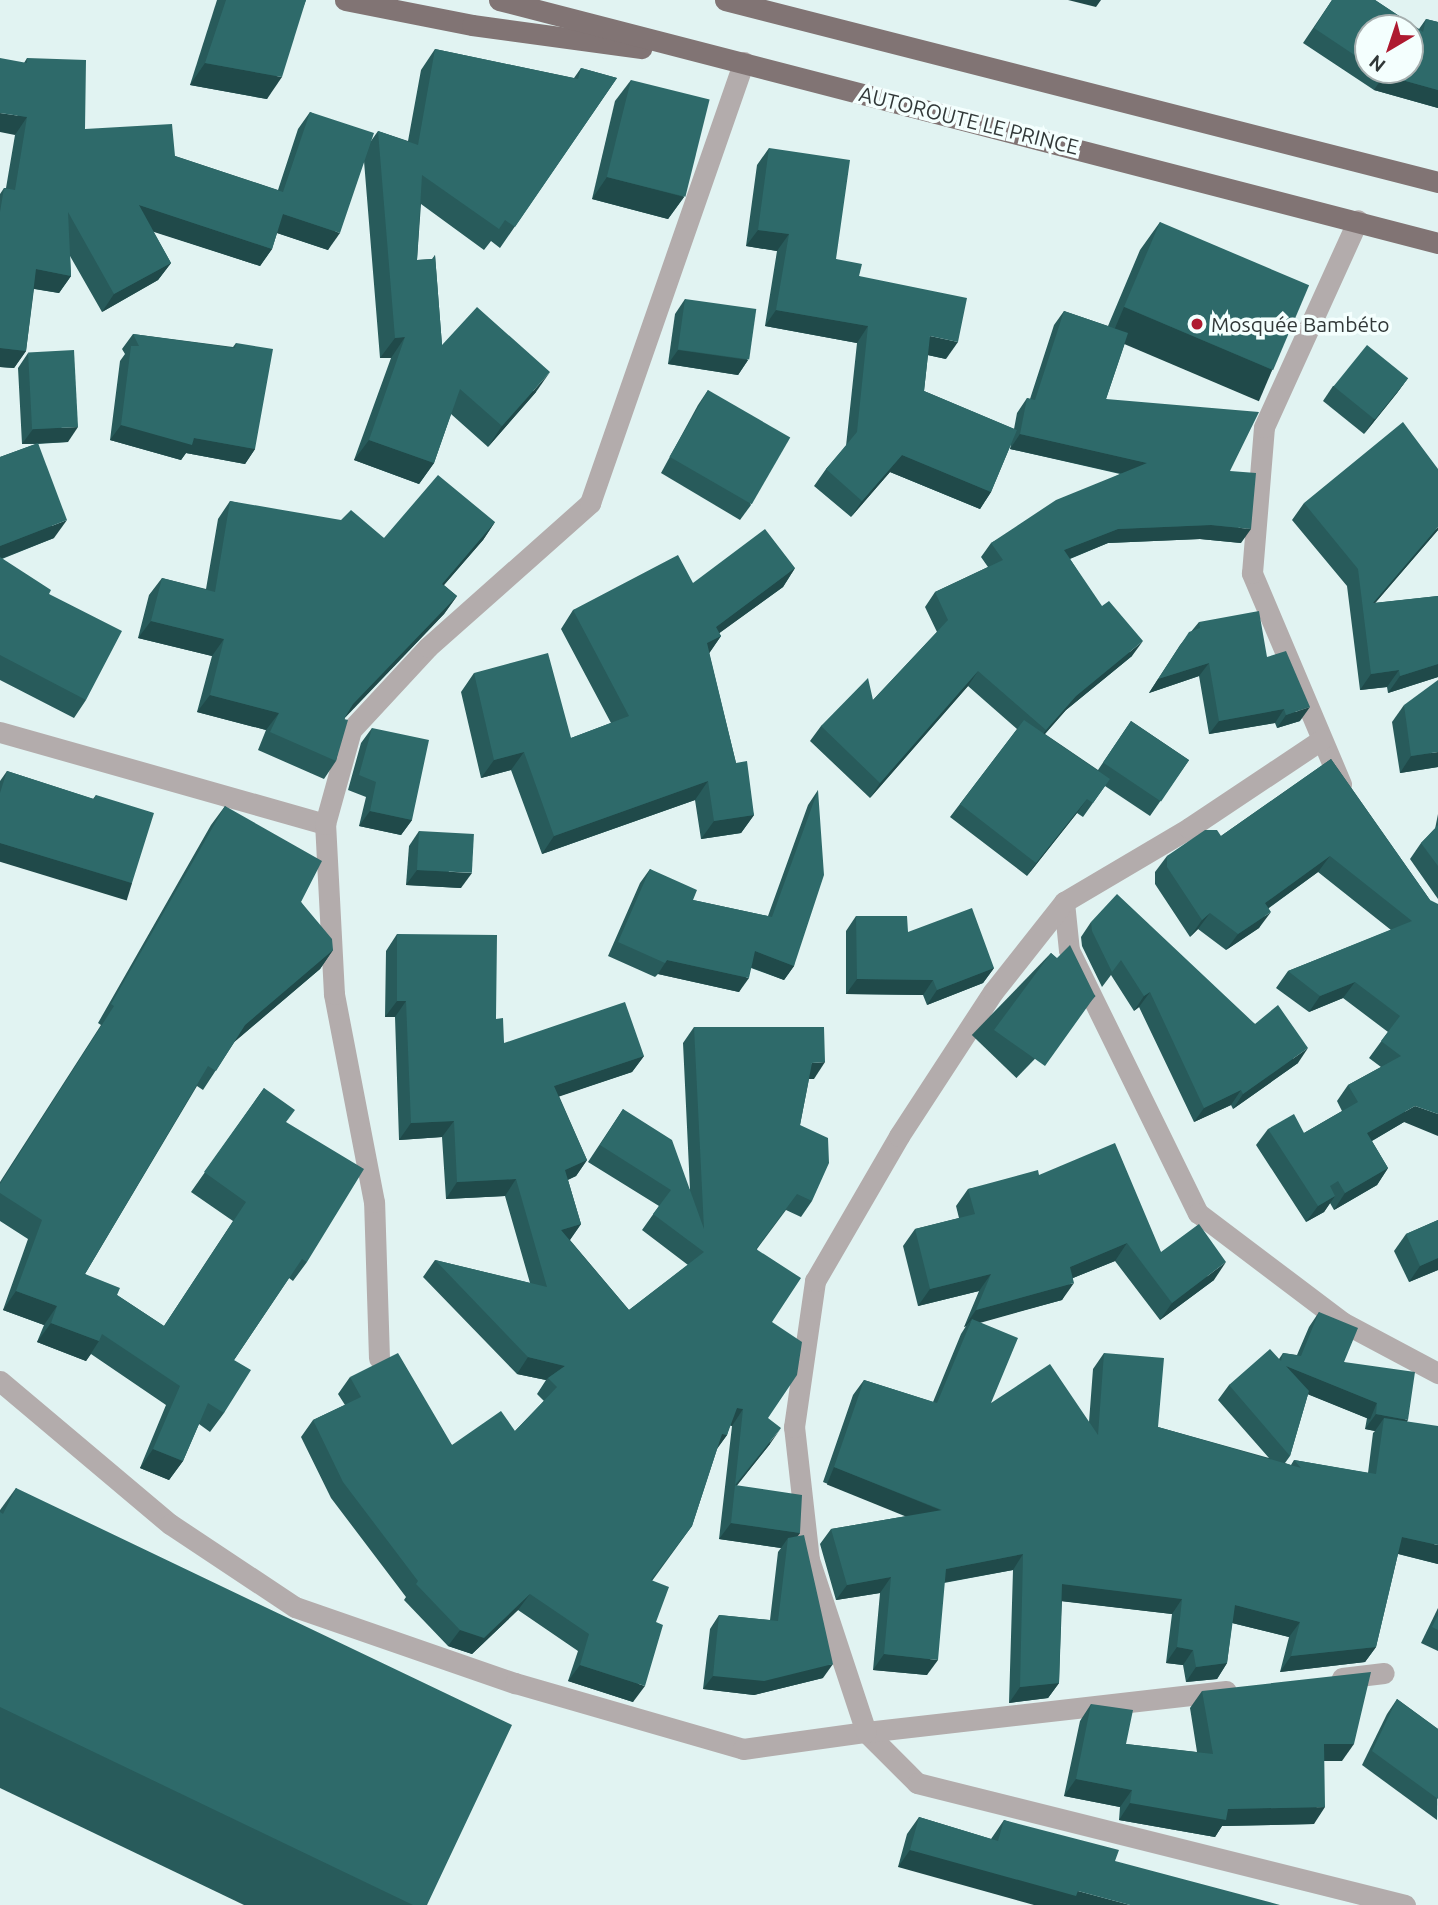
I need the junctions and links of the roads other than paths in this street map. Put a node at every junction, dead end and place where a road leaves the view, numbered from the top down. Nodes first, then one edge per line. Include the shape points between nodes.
1 (345, 0) edge
2 (499, 0) edge
3 (724, 0) edge
4 (736, 0) edge
5 (762, 4) edge
6 (744, 62) junction
7 (1438, 182) edge
8 (1358, 220) junction
9 (1438, 243) edge
10 (0, 732) edge
11 (1321, 740) junction
12 (1351, 800) edge
13 (325, 824) junction
14 (1064, 902) junction
15 (379, 1358) dead end
16 (1438, 1373) edge
17 (0, 1381) edge
18 (1384, 1673) dead end
19 (1316, 1681) edge
20 (1248, 1688) edge
21 (866, 1732) junction
22 (1405, 1905) edge

1 - 6 main road via 472,25
2 - 6 main road, AUTOROUTE LE PRINCE
3 - 5 main road
4 - 5 main road
5 - 7 main road
6 - 8 main road, AUTOROUTE LE PRINCE
6 - 13 street via 590,503 428,647 351,730
8 - 9 main road, AUTOROUTE LE PRINCE
8 - 11 street via 1264,427 1252,573
10 - 13 street
11 - 12 street
11 - 14 street via 1189,828
13 - 15 street via 334,993 374,1202
14 - 16 street via 1069,950 1198,1213 1342,1322
14 - 21 street via 993,992 899,1136 815,1281 794,1427 809,1560
17 - 21 street via 170,1524 295,1607 515,1684 743,1749
18 - 19 street
20 - 21 street
21 - 22 street via 917,1783

